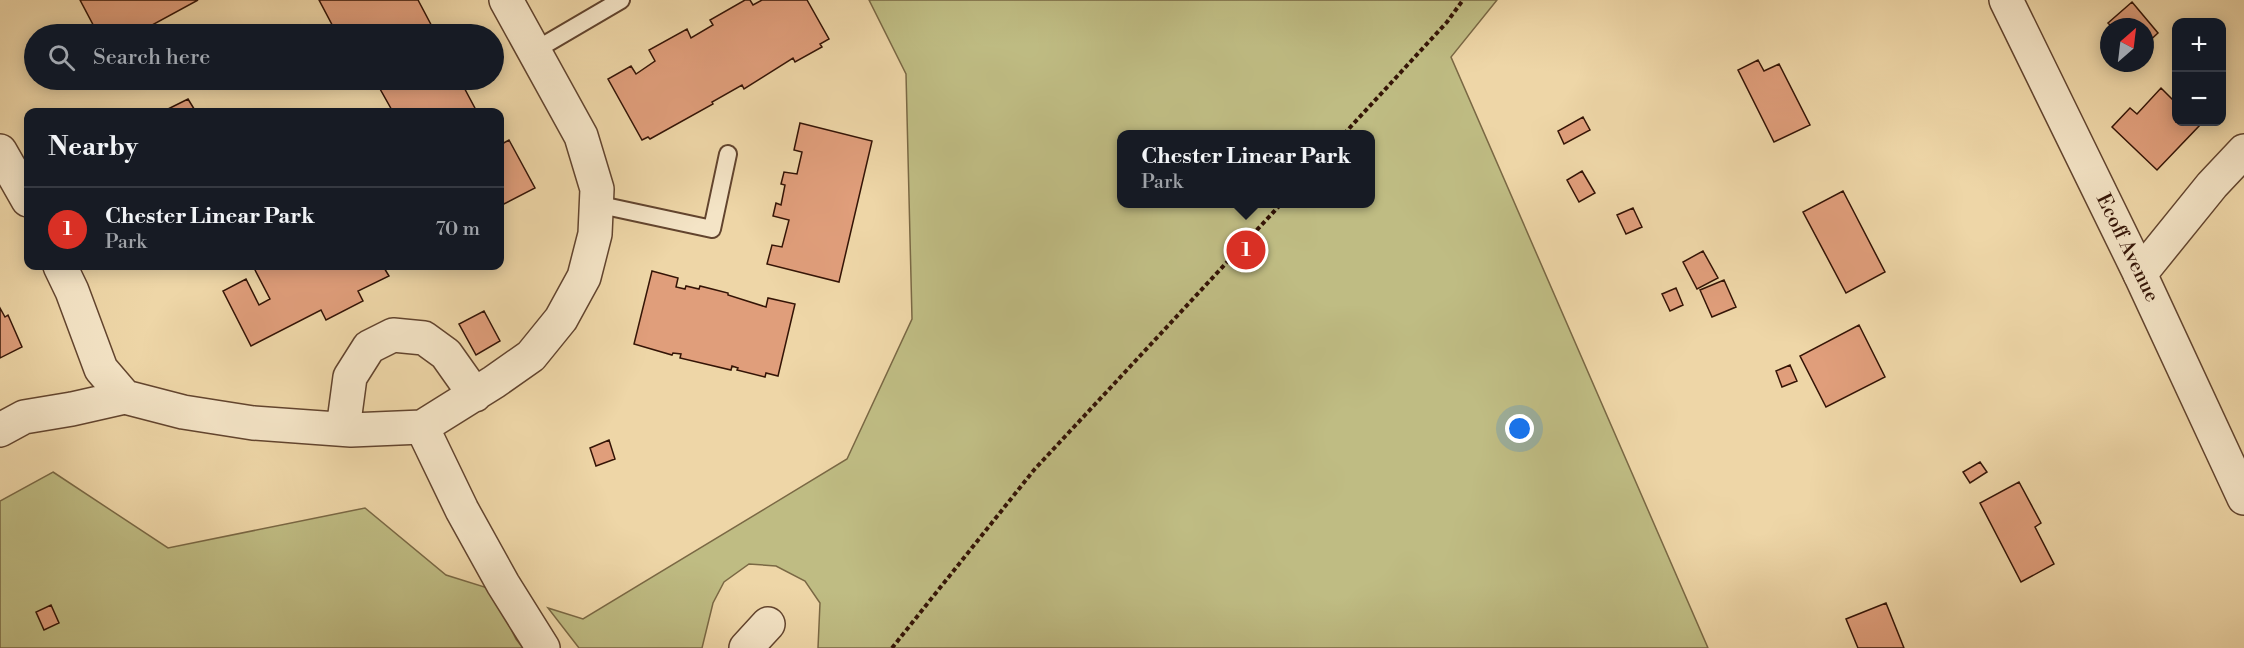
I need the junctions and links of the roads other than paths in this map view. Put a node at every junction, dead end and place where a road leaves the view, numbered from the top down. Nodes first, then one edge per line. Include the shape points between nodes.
1 (506, 0) edge
2 (621, 0) edge
3 (2006, 0) edge
4 (534, 51) junction
5 (0, 151) edge
6 (2244, 151) edge
7 (728, 154) dead end
8 (24, 193) edge
9 (596, 204) junction
10 (62, 270) edge
11 (2140, 273) junction
12 (475, 395) junction
13 (125, 397) junction
14 (422, 427) junction
15 (343, 429) junction
16 (0, 430) edge
17 (2244, 498) edge
18 (768, 624) dead end
19 (543, 648) edge
20 (746, 648) edge

1 - 4 street
2 - 4 lane
3 - 11 street, Ecoff Avenue
4 - 9 street via 581,136 597,189
5 - 8 street
6 - 11 street
7 - 9 lane via 712,229
9 - 12 street via 595,234 584,277 561,319 528,359
10 - 13 street via 101,369
11 - 17 street, Ecoff Avenue
12 - 14 street
12 - 15 street via 446,354 424,338 393,335 369,347 350,376
13 - 15 street via 183,412 253,423
13 - 16 street via 24,417
14 - 15 street
14 - 19 street via 462,510
18 - 20 street

